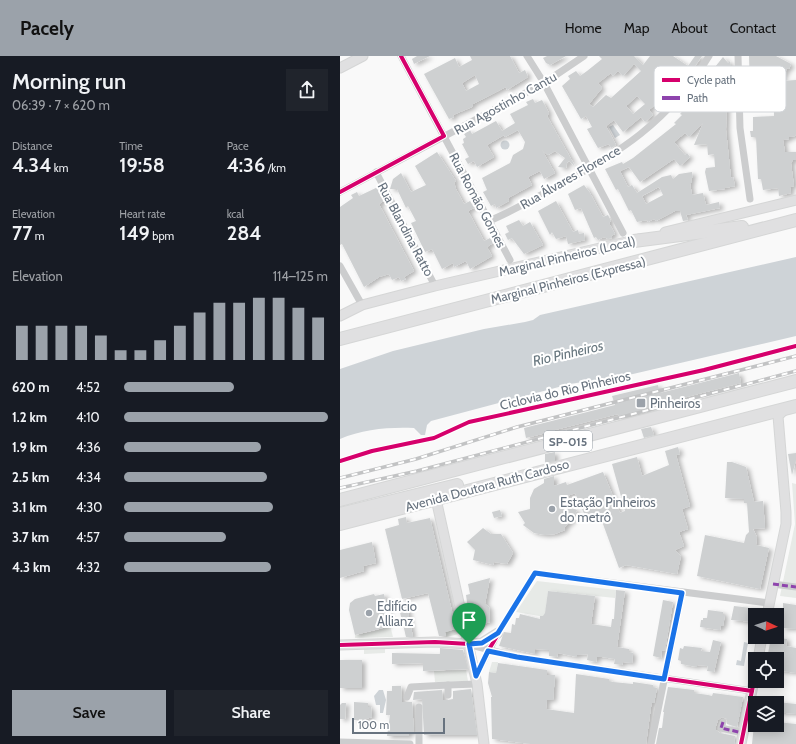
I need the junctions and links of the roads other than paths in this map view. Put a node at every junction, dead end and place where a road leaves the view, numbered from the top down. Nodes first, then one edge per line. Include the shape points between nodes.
1 (361, 56) edge
2 (401, 56) edge
3 (527, 56) edge
4 (584, 56) edge
5 (709, 56) edge
6 (738, 56) edge
7 (703, 66) edge
8 (738, 66) edge
9 (340, 68) edge
10 (544, 83) junction
11 (666, 112) edge
12 (740, 112) edge
13 (444, 136) junction
14 (591, 168) junction
15 (376, 172) junction
16 (340, 192) edge
17 (750, 199) dead end
18 (796, 200) edge
19 (489, 221) junction
20 (791, 221) edge
21 (623, 233) dead end
22 (634, 240) junction
23 (510, 260) dead end
24 (340, 266) edge
25 (436, 286) junction
26 (360, 306) junction
27 (340, 315) edge
28 (340, 338) edge
29 (796, 381) edge
30 (791, 407) edge
31 (529, 474) junction
32 (436, 499) junction
33 (340, 500) edge
34 (340, 514) edge
35 (340, 524) edge
36 (773, 584) junction
37 (796, 588) edge
38 (682, 593) junction
39 (769, 604) junction
40 (768, 608) edge
41 (498, 633) junction
42 (469, 644) junction
43 (340, 645) edge
44 (488, 651) junction
45 (664, 679) junction
46 (477, 680) junction
47 (448, 685) junction
48 (753, 688) edge
49 (752, 691) junction
50 (448, 695) dead end
51 (408, 697) dead end
52 (419, 707) dead end
53 (723, 722) dead end
54 (743, 733) junction
55 (345, 743) edge
56 (383, 744) edge
57 (410, 744) edge
58 (419, 744) edge
59 (484, 744) edge
60 (651, 744) edge
61 (741, 744) edge

1 - 9 main road
2 - 13 street, Rua Romão Gomes
3 - 10 street
4 - 10 street, Rua Agostinho Cantu
5 - 7 street, Rua Álvares Florence
6 - 8 street
10 - 13 street, Rua Agostinho Cantu
10 - 14 street
11 - 14 street, Rua Álvares Florence via 631,142
12 - 17 street
13 - 15 street, Rua Agostinho Cantu
13 - 19 street, Rua Romão Gomes
14 - 19 street, Rua Álvares Florence
14 - 21 street
15 - 16 street, Rua Agostinho Cantu
15 - 25 street, Rua Blandina Ratto
18 - 22 main road, Marginal Pinheiros (Local)
19 - 23 street, Rua Romão Gomes
20 - 22 highway
20 - 28 highway, Marginal Pinheiros (Expressa)
22 - 25 main road, Marginal Pinheiros (Local)
24 - 26 street
25 - 26 main road, Marginal Pinheiros (Local)
26 - 27 main road, Marginal Pinheiros (Local)
29 - 33 highway, SP-015
30 - 31 highway, Avenida Doutora Ruth Cardoso
30 - 36 main road via 778,416 786,524
31 - 32 highway, Avenida Doutora Ruth Cardoso
31 - 34 highway via 519,472 493,476
32 - 35 highway, Avenida Doutora Ruth Cardoso
32 - 42 main road
36 - 37 street
36 - 39 main road
38 - 39 street
38 - 41 street via 535,573
38 - 45 street
39 - 40 main road
41 - 42 main road via 482,643
41 - 44 street
42 - 43 main road via 435,642
42 - 44 street
42 - 46 main road
44 - 45 street
44 - 46 street
45 - 49 street
45 - 60 street
46 - 47 street
46 - 59 main road
47 - 50 street
47 - 51 street via 411,687
48 - 49 main road
49 - 54 main road
52 - 58 street
53 - 54 street via 722,728
54 - 61 main road
55 - 56 street
56 - 57 street

